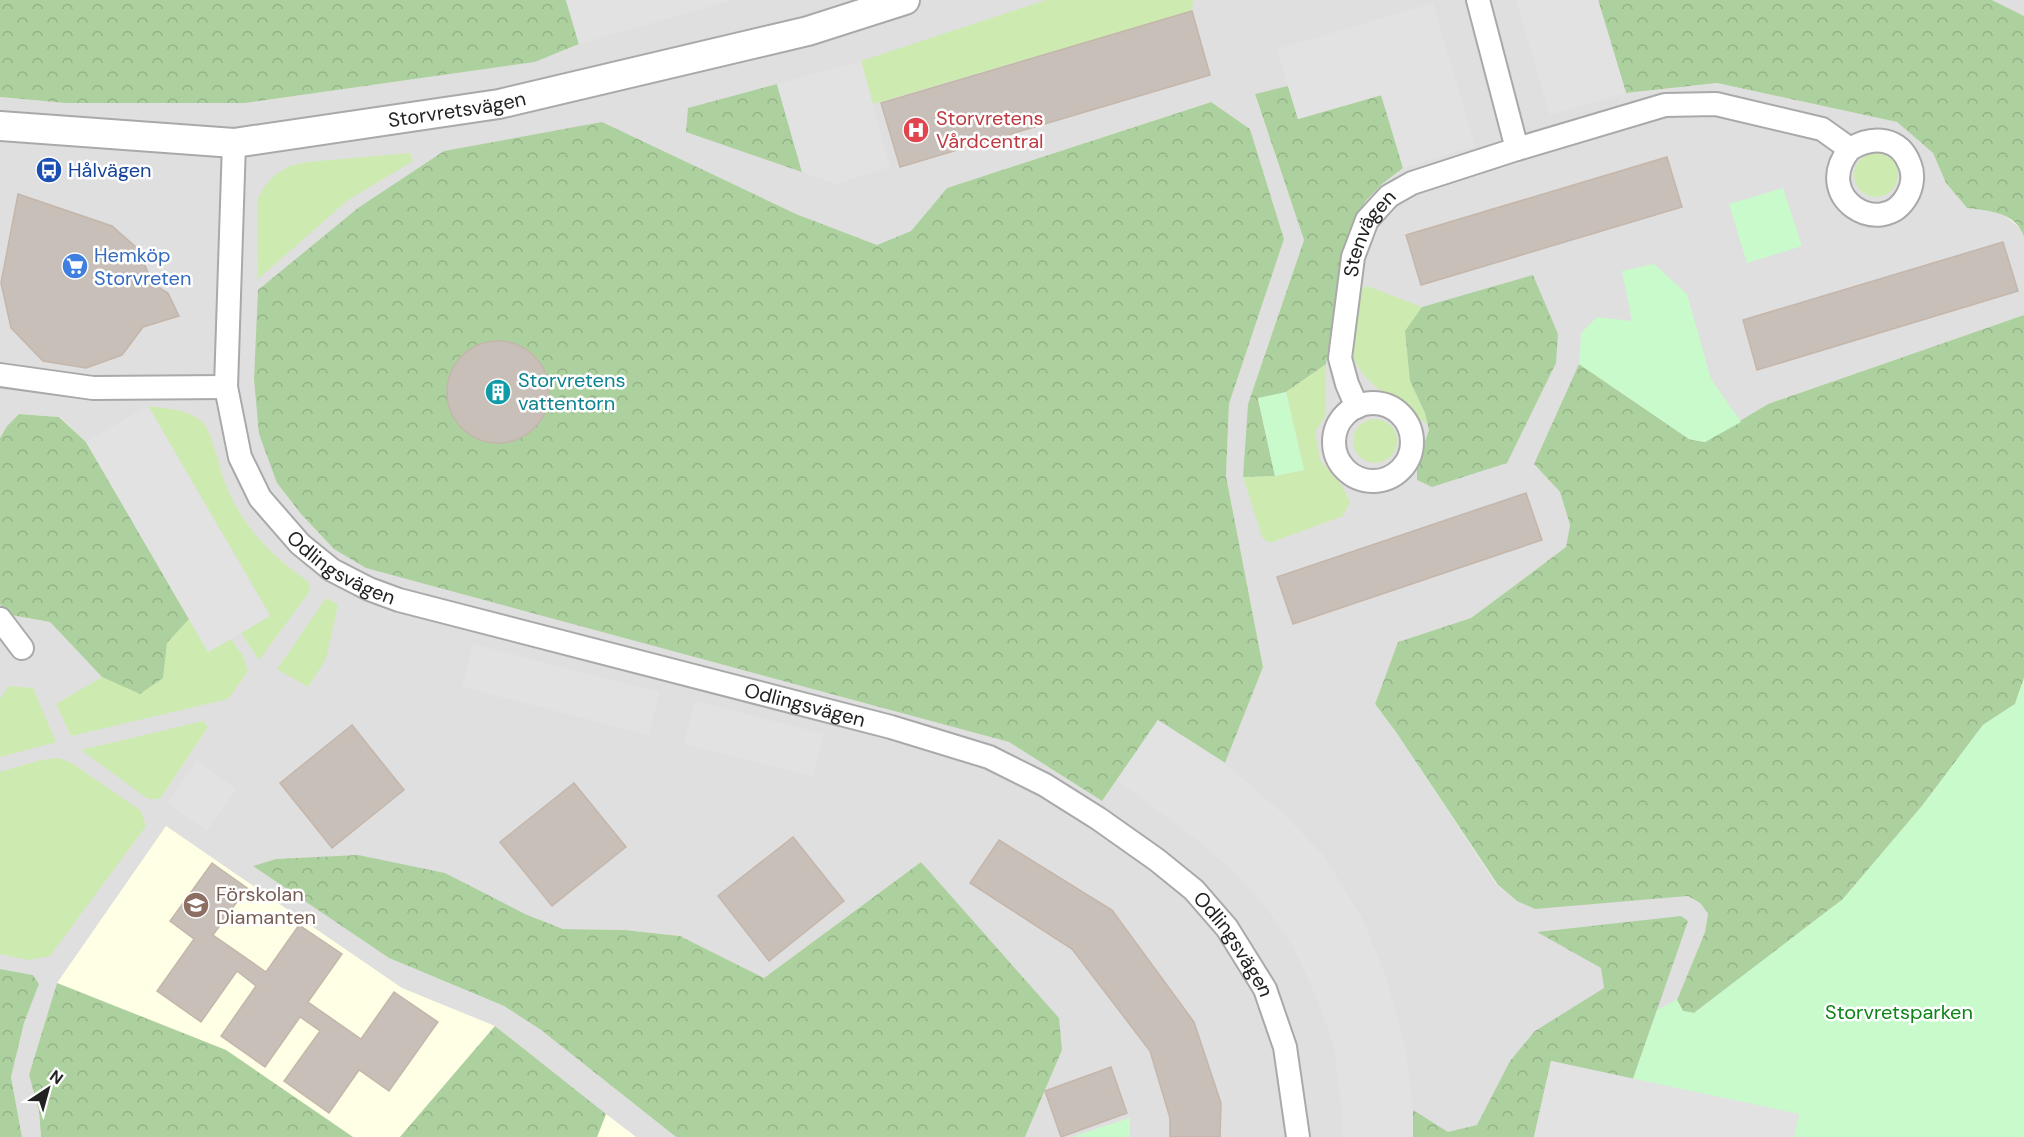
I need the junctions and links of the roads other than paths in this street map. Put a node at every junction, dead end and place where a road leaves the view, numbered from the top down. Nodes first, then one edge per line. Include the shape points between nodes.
1 (905, 0) edge
2 (1478, 0) edge
3 (0, 126) edge
4 (234, 143) junction
5 (1516, 149) junction
6 (1850, 150) dead end
7 (0, 375) edge
8 (226, 387) junction
9 (1357, 407) dead end
10 (0, 620) edge
11 (22, 648) dead end
12 (1298, 1137) edge

1 - 4 street, Storvretsvägen via 808,31 499,104
2 - 5 street
3 - 4 street, Storvretsvägen
4 - 8 street, Odlingsvägen
5 - 6 street, Stenvägen via 1665,105 1716,104 1822,129
5 - 9 street, Stenvägen via 1412,183 1389,196 1367,220 1353,257 1340,358
7 - 8 street via 93,388
8 - 12 street, Odlingsvägen via 240,457 260,498 300,544 332,570 369,589 891,727 989,757 1045,785 1099,819 1194,890 1223,923 1265,989 1285,1047
10 - 11 street

